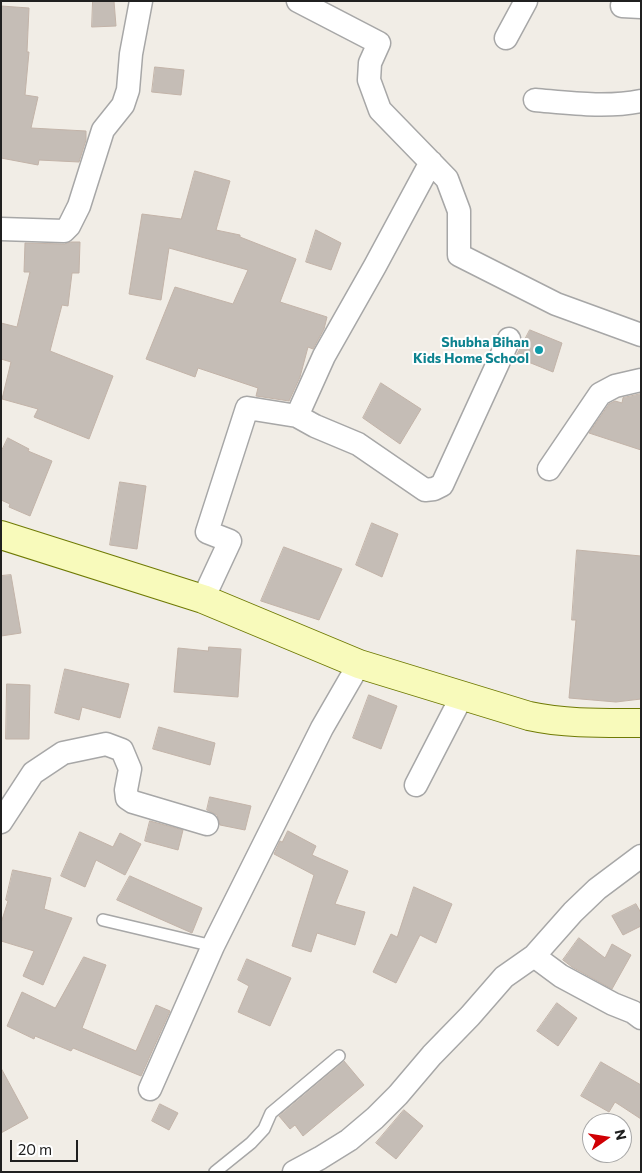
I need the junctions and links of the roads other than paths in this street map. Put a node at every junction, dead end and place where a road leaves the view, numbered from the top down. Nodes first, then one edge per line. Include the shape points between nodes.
1 (141, 1) edge
2 (298, 1) edge
3 (526, 1) edge
4 (506, 38) dead end
5 (535, 100) dead end
6 (641, 101) edge
7 (431, 162) junction
8 (1, 229) edge
9 (641, 336) edge
10 (509, 338) dead end
11 (641, 380) edge
12 (297, 416) junction
13 (549, 468) dead end
14 (1, 535) edge
15 (203, 599) junction
16 (359, 664) junction
17 (462, 696) junction
18 (641, 723) edge
19 (416, 785) dead end
20 (1, 822) edge
21 (207, 824) dead end
22 (641, 856) edge
23 (103, 920) dead end
24 (213, 946) junction
25 (534, 956) junction
26 (641, 1018) edge
27 (339, 1056) dead end
28 (150, 1089) dead end
29 (215, 1172) edge
30 (294, 1172) edge

1 - 8 street via 123,106 103,130 69,226 64,231
2 - 7 street via 379,43 370,64 369,80 380,110
3 - 4 street
5 - 6 street via 591,104
7 - 9 street via 447,179 460,211 459,255 556,304
7 - 12 street via 324,356
10 - 12 street via 442,485 434,489 425,490 358,444
11 - 13 street via 615,386 600,394
12 - 15 street via 247,408 207,532 230,542
14 - 15 main road
15 - 16 main road
16 - 17 main road
16 - 24 street via 322,728
17 - 18 main road via 552,721
17 - 19 street
20 - 21 street via 33,772 63,753 106,744 122,750 130,769 127,798
22 - 25 street via 573,912
23 - 24 lane
24 - 28 street
25 - 26 street via 561,976
25 - 30 street via 504,977 375,1118 349,1140
27 - 29 lane via 271,1113 264,1129 251,1143

